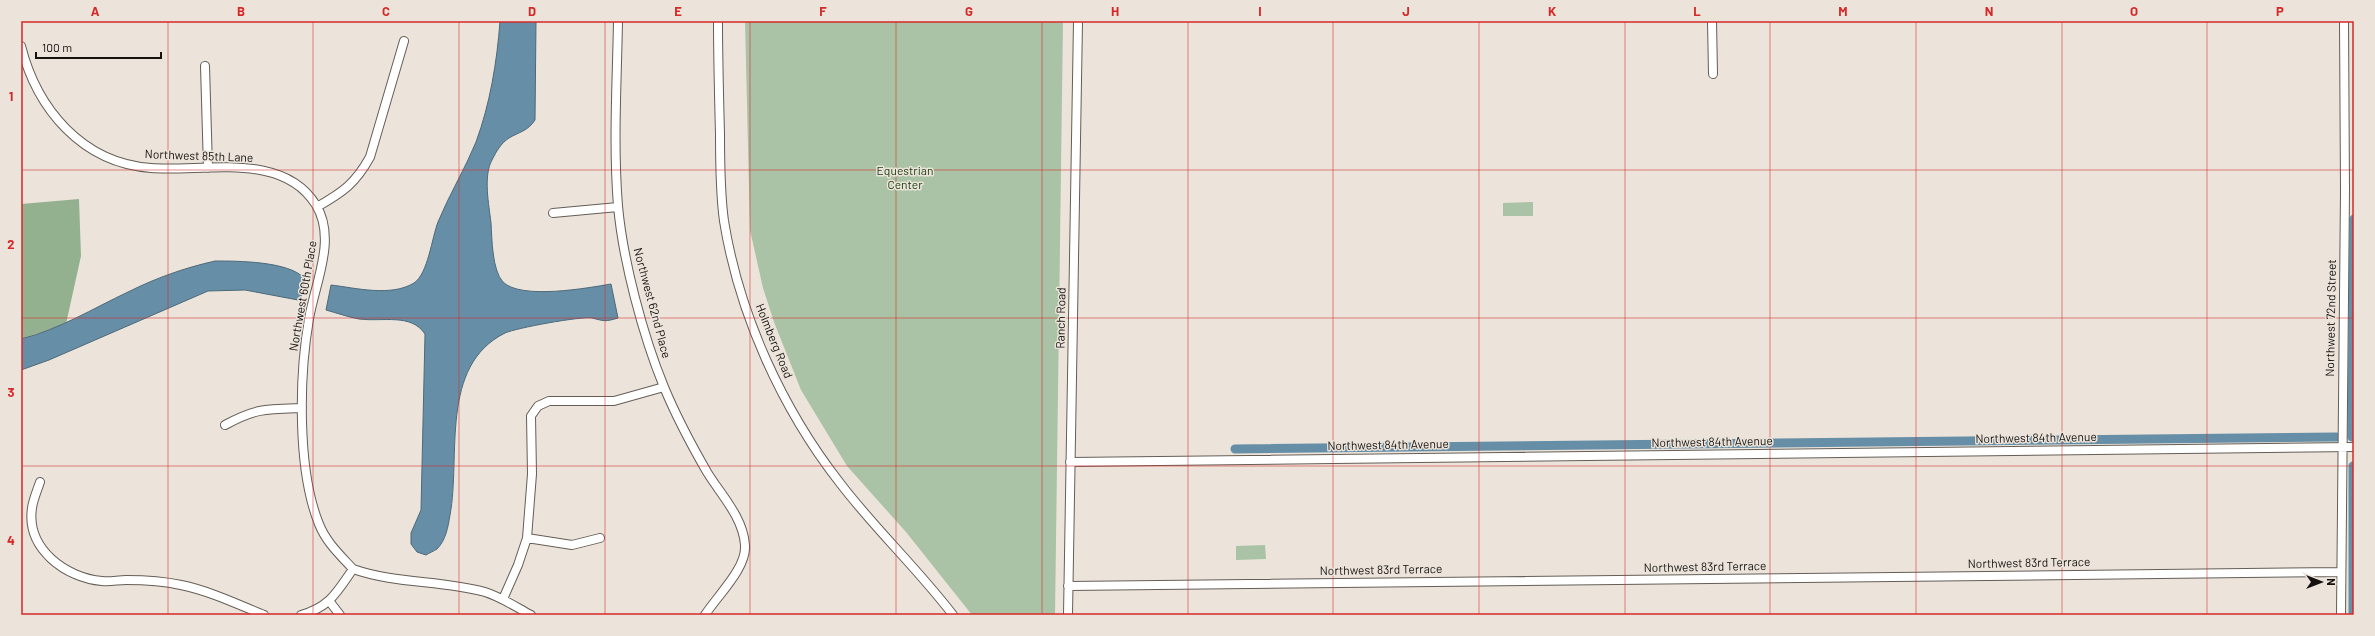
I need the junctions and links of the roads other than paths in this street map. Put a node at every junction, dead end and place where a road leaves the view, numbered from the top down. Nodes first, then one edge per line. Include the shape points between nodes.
1 (618, 21) edge
2 (718, 21) edge
3 (1078, 21) edge
4 (1712, 21) edge
5 (2344, 21) edge
6 (404, 41) dead end
7 (21, 46) edge
8 (205, 66) dead end
9 (1713, 74) dead end
10 (208, 168) junction
11 (317, 207) junction
12 (618, 207) junction
13 (553, 213) dead end
14 (664, 387) junction
15 (302, 408) junction
16 (225, 425) dead end
17 (2342, 447) junction
18 (2354, 447) edge
19 (1070, 462) junction
20 (40, 482) dead end
21 (527, 538) junction
22 (600, 538) dead end
23 (353, 569) junction
24 (2341, 572) junction
25 (1068, 586) junction
26 (503, 599) junction
27 (330, 602) junction
28 (264, 615) edge
29 (301, 615) edge
30 (340, 615) edge
31 (531, 615) edge
32 (704, 615) edge
33 (953, 615) edge
34 (1068, 615) edge
35 (2341, 615) edge

1 - 12 street, Northwest 62nd Place
2 - 33 street, Holmberg Road via 720,173 724,220 734,267 753,325 772,372 821,457 840,484
3 - 19 street, Ranch Road
4 - 9 street
5 - 17 street, Northwest 72nd Street
6 - 11 street via 370,157 361,174 347,190
7 - 10 street, Northwest 85th Lane via 27,69 40,96 56,120 73,137 94,152 120,162 150,168
8 - 10 street
10 - 11 street, Northwest 85th Lane via 255,170 291,180 307,192
11 - 15 street, Northwest 60th Place via 325,228 326,243 309,319
12 - 13 street
12 - 14 street, Northwest 62nd Place via 626,258 648,340
14 - 21 street via 614,401 549,401 538,406 531,416 532,474
14 - 32 street, Northwest 62nd Place via 707,472 742,527 745,546 742,563
15 - 16 street via 258,410
15 - 23 street, Northwest 60th Place via 306,467 319,525 332,547
17 - 18 street, Northwest 84th Avenue
17 - 19 street, Northwest 84th Avenue
17 - 24 street, Northwest 72nd Street
19 - 25 street, Ranch Road
20 - 28 street via 32,508 32,524 45,554 60,567 82,578 103,582 152,581 181,585
21 - 22 street via 572,545
21 - 26 street
23 - 26 street via 376,577 485,592
23 - 27 street
24 - 25 street, Northwest 83rd Terrace
24 - 35 street, Northwest 72nd Street
25 - 34 street, Ranch Road
26 - 31 street
27 - 29 street via 315,611
27 - 30 street

